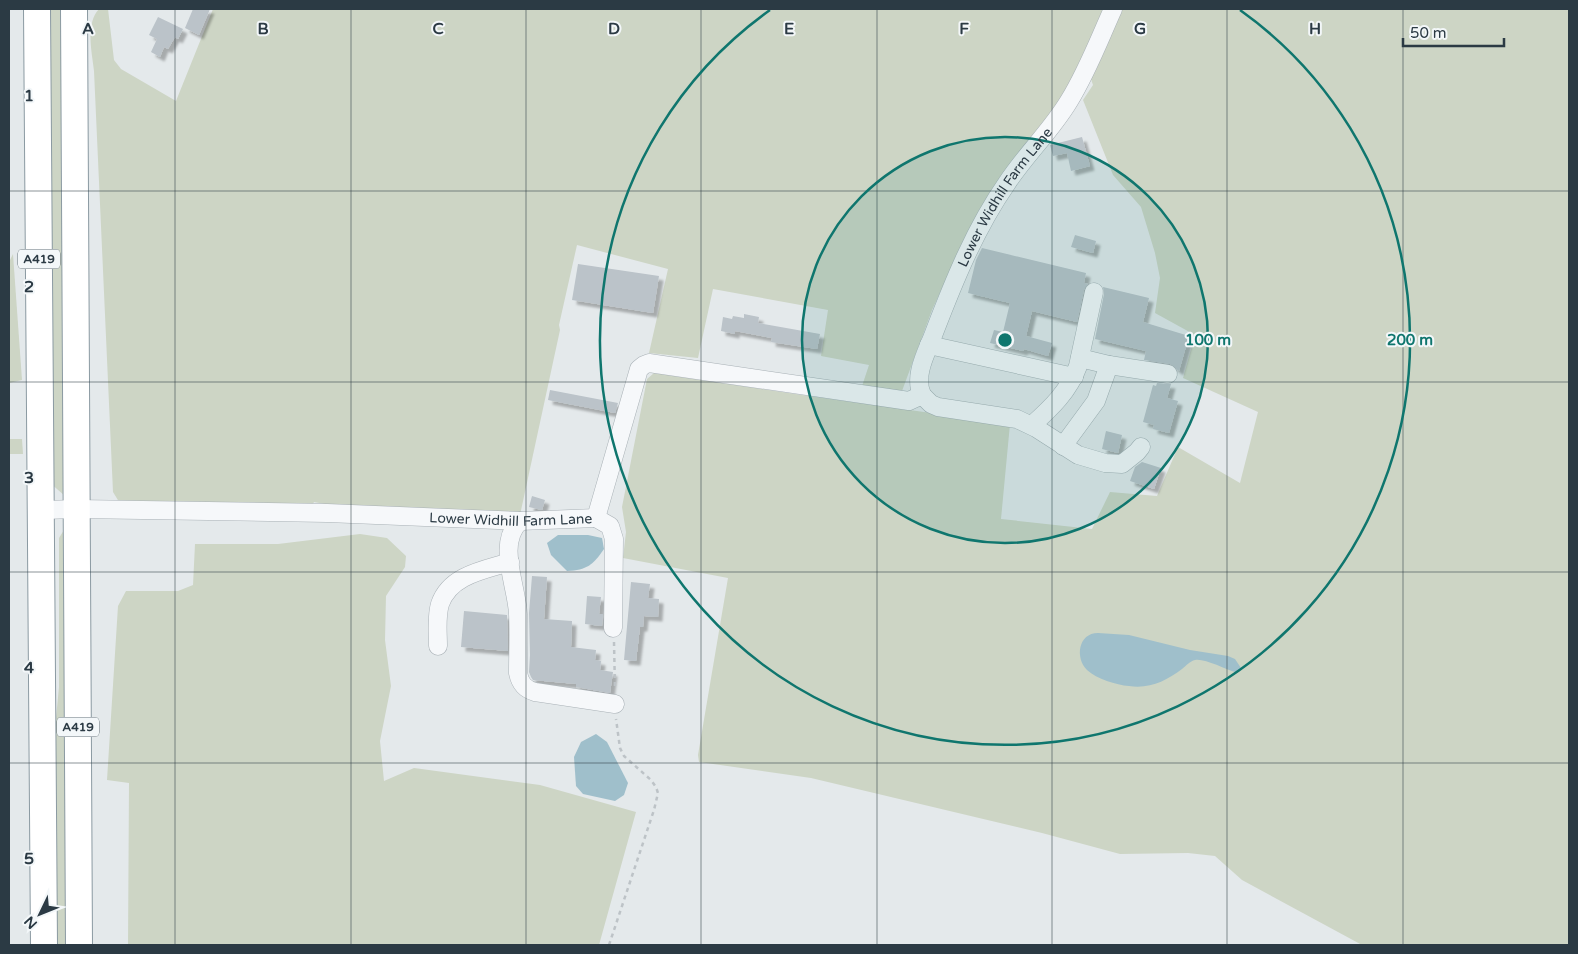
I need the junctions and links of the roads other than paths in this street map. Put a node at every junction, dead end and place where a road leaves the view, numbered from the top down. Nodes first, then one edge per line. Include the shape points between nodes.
1 (37, 9) edge
2 (74, 9) edge
3 (1113, 9) edge
4 (1094, 292) dead end
5 (929, 345) junction
6 (1080, 358) junction
7 (1109, 365) junction
8 (1168, 374) dead end
9 (1074, 377) junction
10 (922, 395) junction
11 (1032, 425) junction
12 (1063, 446) junction
13 (1141, 447) dead end
14 (77, 509) junction
15 (42, 510) junction
16 (596, 518) junction
17 (520, 521) junction
18 (510, 562) junction
19 (613, 628) road end
20 (438, 646) dead end
21 (615, 704) road end
22 (44, 945) edge
23 (79, 945) edge

1 - 15 highway, A419
2 - 14 highway, A419
3 - 5 lane, Lower Widhill Farm Lane via 1070,100 1023,159 991,207 967,252
4 - 6 lane
5 - 9 lane
5 - 10 lane, Lower Widhill Farm Lane via 920,369
6 - 7 lane
6 - 9 lane
7 - 8 lane
7 - 12 lane via 1096,401
9 - 11 lane via 1059,399
10 - 11 lane via 938,407 1006,416
10 - 16 lane, Lower Widhill Farm Lane via 909,401 644,364 639,369 629,398
11 - 12 lane
12 - 13 lane via 1091,460 1116,464 1127,461
14 - 15 lane, Lower Widhill Farm Lane
14 - 17 lane, Lower Widhill Farm Lane via 327,513
14 - 23 highway, A419
15 - 22 highway, A419
16 - 17 lane, Lower Widhill Farm Lane
16 - 19 lane via 610,526 614,539
17 - 18 lane via 510,534
18 - 20 lane via 466,576 449,588 440,605
18 - 21 lane via 518,613 520,682 529,691

